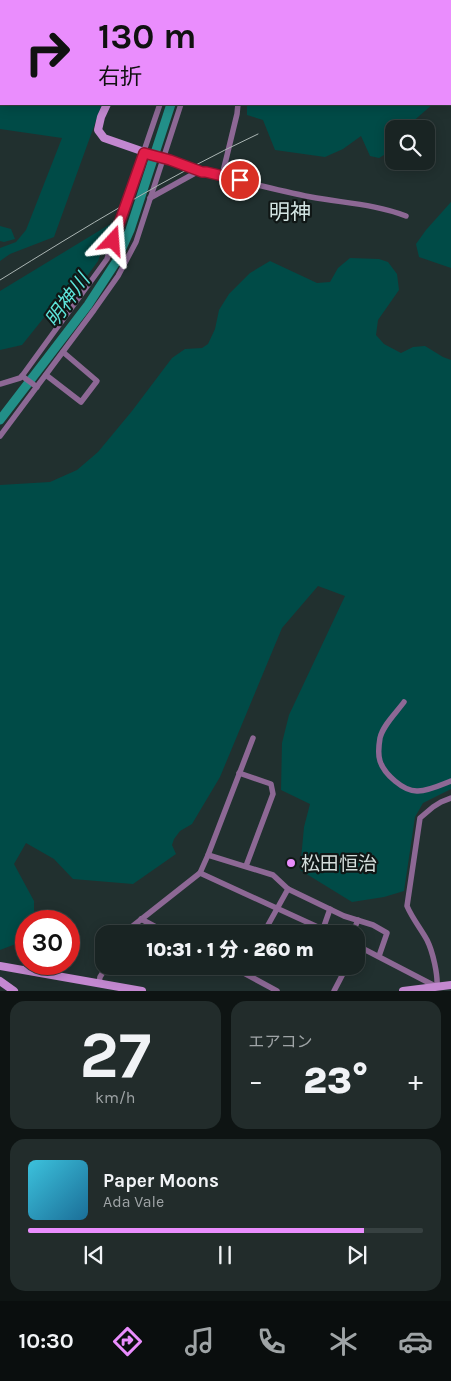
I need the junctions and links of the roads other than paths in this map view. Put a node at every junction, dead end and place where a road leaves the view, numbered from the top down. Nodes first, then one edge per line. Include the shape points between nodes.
1 (107, 105) edge
2 (160, 105) edge
3 (181, 105) edge
4 (238, 105) edge
5 (146, 154) junction
6 (161, 158) junction
7 (202, 172) junction
8 (222, 176) junction
9 (150, 198) junction
10 (406, 216) dead end
11 (63, 352) junction
12 (46, 375) junction
13 (24, 377) junction
14 (0, 384) edge
15 (36, 386) junction
16 (0, 436) edge
17 (404, 702) dead end
18 (253, 738) dead end
19 (239, 774) junction
20 (451, 781) edge
21 (451, 798) edge
22 (208, 855) junction
23 (246, 866) junction
24 (200, 873) junction
25 (288, 889) junction
26 (276, 908) junction
27 (330, 909) junction
28 (141, 919) junction
29 (358, 920) junction
30 (134, 925) edge
31 (152, 925) edge
32 (268, 925) edge
33 (314, 925) edge
34 (324, 925) edge
35 (356, 925) edge
36 (365, 950) edge
37 (379, 956) junction
38 (0, 966) edge
39 (101, 975) edge
40 (253, 975) edge
41 (342, 975) edge
42 (0, 980) edge
43 (99, 983) junction
44 (451, 985) edge
45 (437, 987) junction
46 (14, 991) edge
47 (142, 991) edge
48 (277, 991) edge
49 (334, 991) edge
50 (403, 991) edge

1 - 5 main road via 98,130 104,138
2 - 5 street
3 - 6 street
4 - 8 street
5 - 6 main road
5 - 13 street via 107,259
6 - 7 main road
6 - 9 street
7 - 8 street
7 - 9 street
8 - 10 street via 312,197 392,210
9 - 11 street via 136,242 118,276
11 - 12 street
11 - 12 street via 97,381 80,402
12 - 15 street
13 - 14 street
13 - 15 street
15 - 16 street
17 - 20 street via 380,737 379,760 382,767 410,791 419,792
18 - 19 street
19 - 22 street
19 - 23 street via 271,784 273,794
21 - 45 street via 420,818 407,906 428,942 438,977
22 - 23 street
22 - 24 street
23 - 25 street via 273,875
24 - 26 street
24 - 28 street
25 - 26 street
25 - 27 street
26 - 32 street
26 - 33 street
27 - 29 street
27 - 34 street
28 - 30 street
28 - 31 street
29 - 35 street
29 - 37 street via 387,933
36 - 37 street
37 - 45 street
38 - 43 main road
39 - 43 street
40 - 48 street
41 - 49 street
42 - 46 main road
43 - 47 main road
44 - 45 main road
45 - 50 main road

